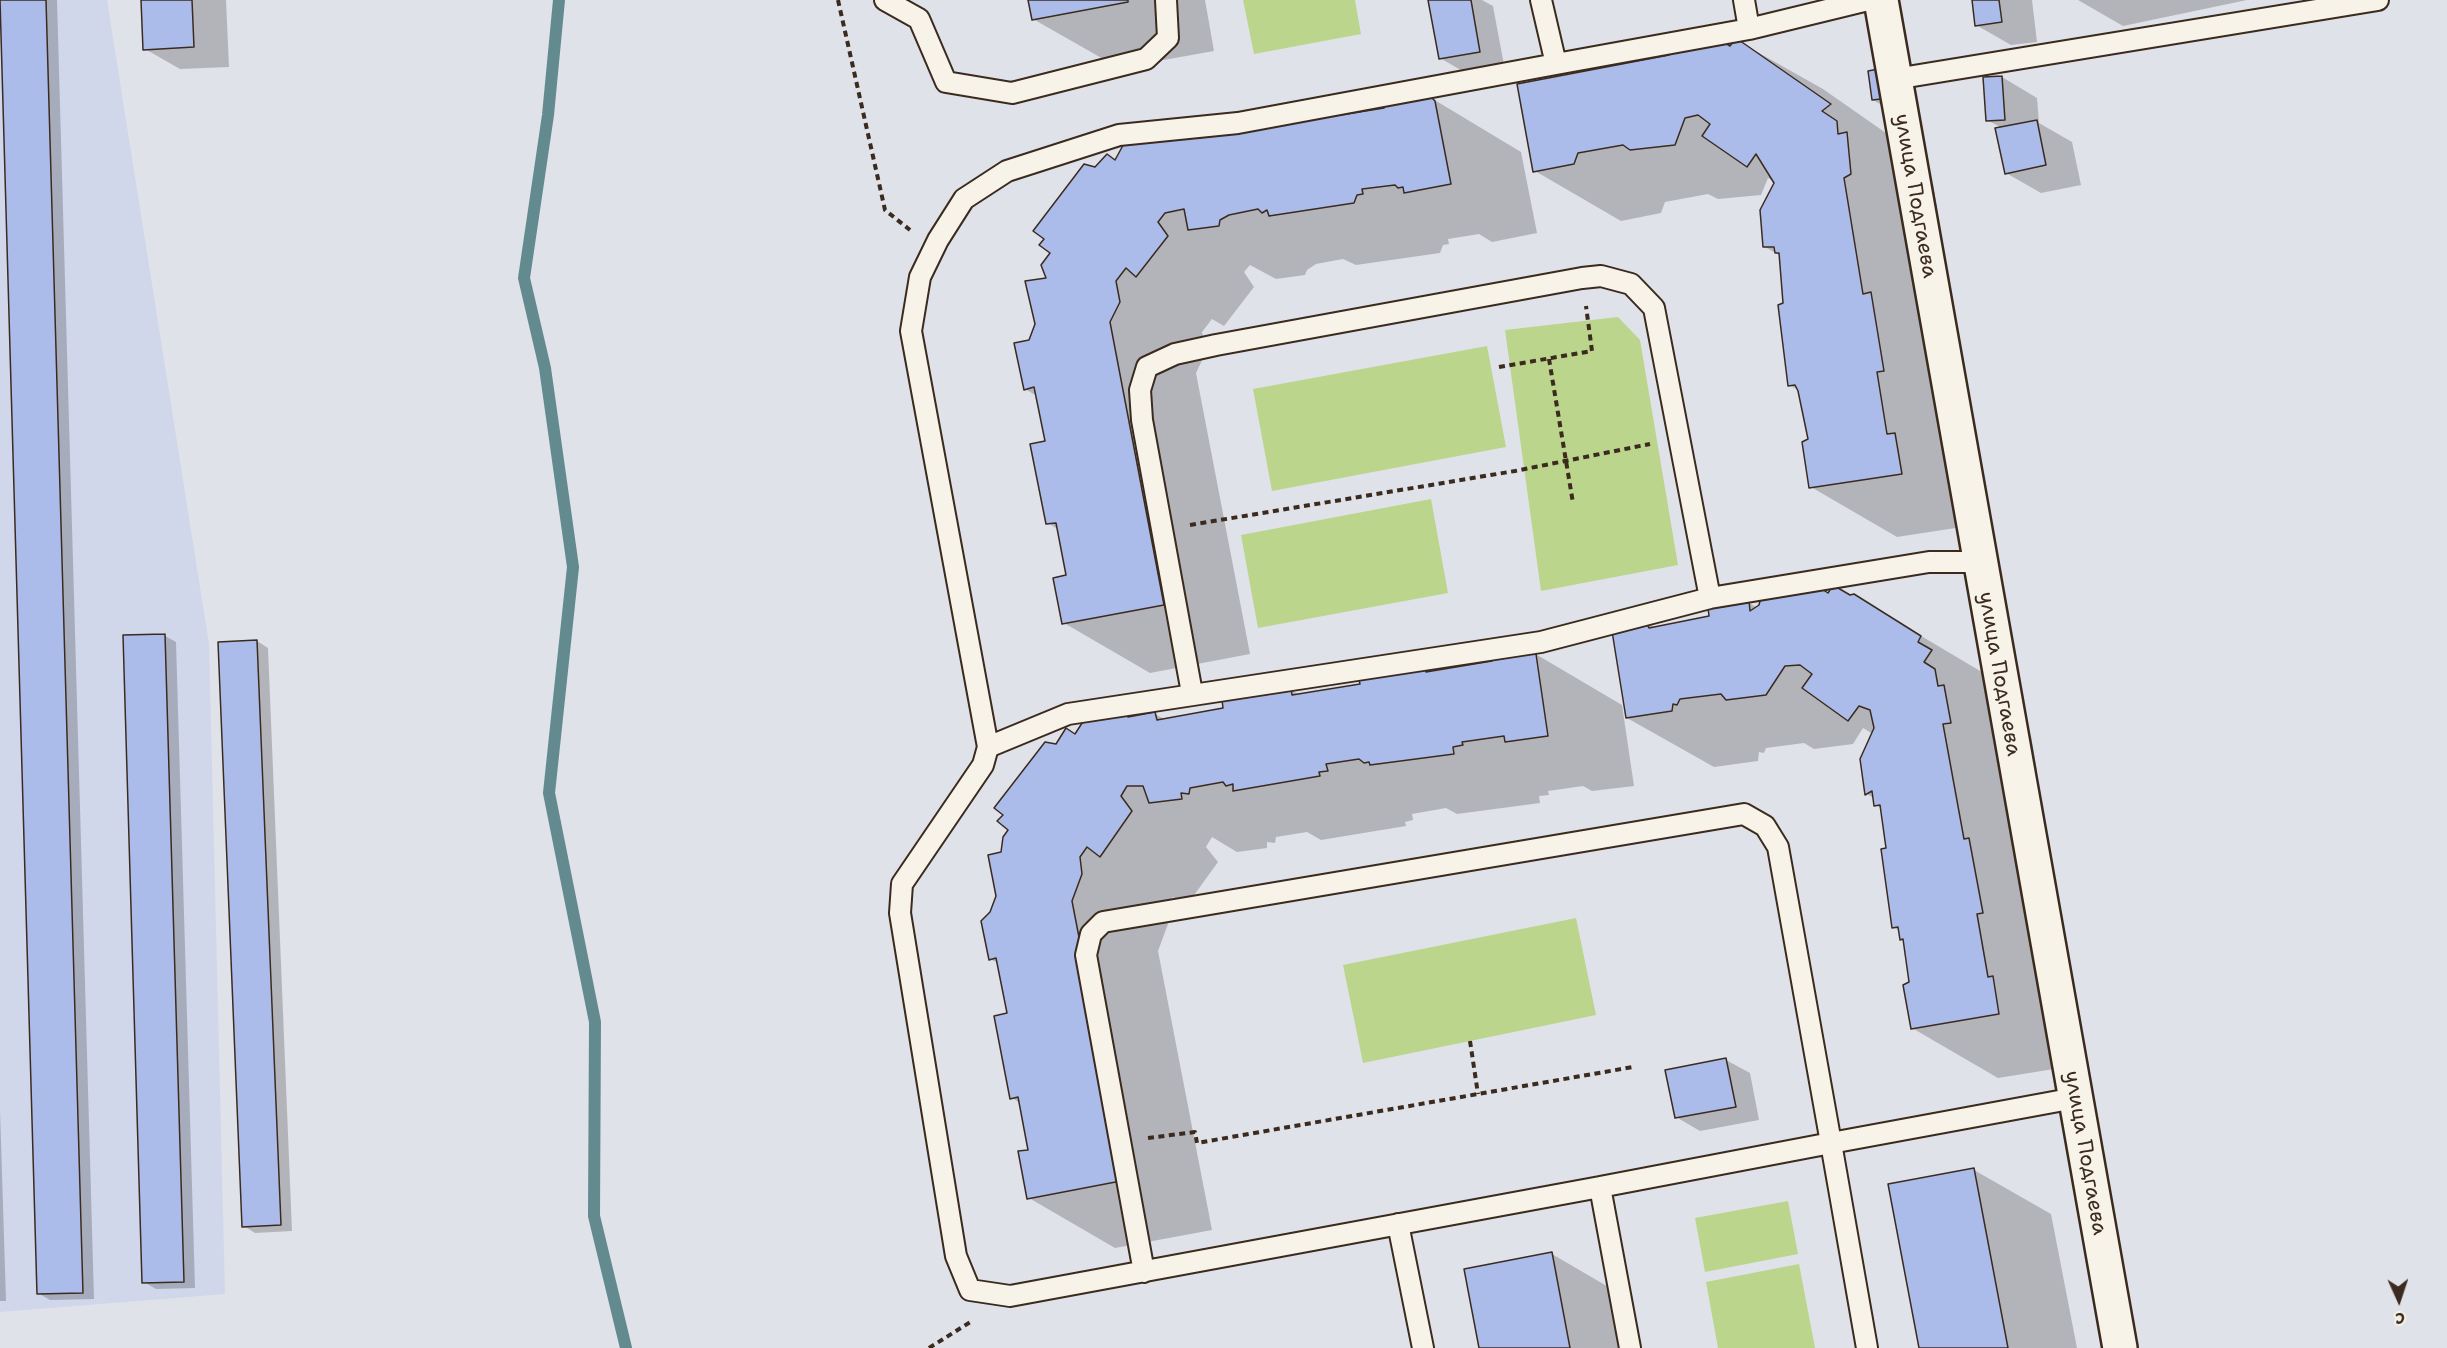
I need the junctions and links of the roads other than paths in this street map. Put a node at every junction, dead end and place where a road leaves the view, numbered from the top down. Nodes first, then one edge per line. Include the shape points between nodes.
1 (885, 0) edge
2 (1166, 0) edge
3 (1541, 0) edge
4 (1744, 0) edge
5 (1868, 0) edge
6 (1881, 0) edge
7 (2378, 0) edge
8 (919, 9) edge
9 (1749, 29) junction
10 (1556, 64) junction
11 (1895, 79) junction
12 (1979, 562) junction
13 (1710, 598) junction
14 (1192, 693) junction
15 (988, 747) junction
16 (2075, 1098) junction
17 (1831, 1143) junction
18 (1600, 1187) junction
19 (1398, 1224) junction
20 (1144, 1272) junction
21 (1423, 1348) edge
22 (1630, 1348) edge
23 (1867, 1348) edge
24 (2120, 1348) edge

1 - 8 lane
2 - 8 lane via 1168,38 1146,59 1011,93 946,82
3 - 10 lane
4 - 9 lane
5 - 9 lane
6 - 11 street, улица Подгаева
7 - 11 lane
9 - 10 lane
10 - 15 lane via 1238,123 1119,135 1007,171 964,199 920,277 911,331
11 - 12 street, улица Подгаева
12 - 13 lane via 1929,562
12 - 16 street, улица Подгаева
13 - 14 lane via 1540,642
13 - 14 lane via 1654,308 1631,284 1601,276 1216,345 1175,354 1147,367 1140,390 1142,420
14 - 15 lane via 1068,714
15 - 20 lane via 983,765 902,884 900,913 956,1256 970,1290 1004,1297
16 - 17 lane
16 - 24 street, улица Подгаева
17 - 18 lane
17 - 20 lane via 1778,847 1765,826 1744,814 1103,922 1091,934 1086,955
17 - 23 lane
18 - 19 lane
18 - 22 lane
19 - 20 lane
19 - 21 lane

